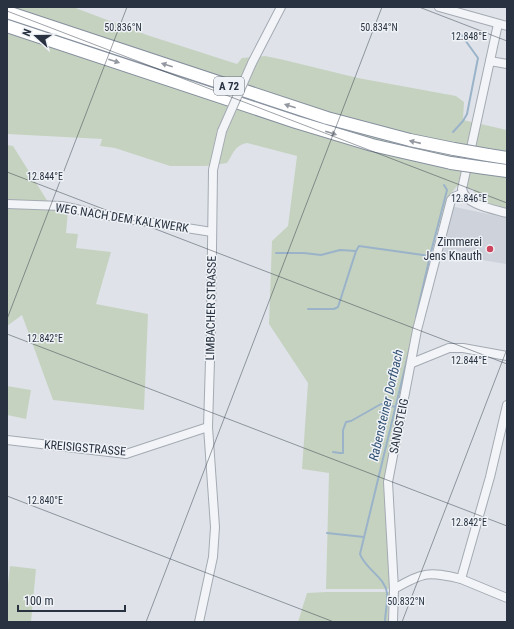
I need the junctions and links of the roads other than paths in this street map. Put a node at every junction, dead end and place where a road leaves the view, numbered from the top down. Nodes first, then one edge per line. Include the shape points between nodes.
1 (281, 7) edge
2 (438, 7) edge
3 (7, 12) edge
4 (498, 24) junction
5 (7, 26) edge
6 (507, 26) edge
7 (490, 61) junction
8 (507, 64) edge
9 (507, 158) edge
10 (507, 171) edge
11 (463, 193) junction
12 (7, 204) edge
13 (507, 213) edge
14 (212, 232) junction
15 (507, 356) edge
16 (412, 363) junction
17 (507, 405) edge
18 (208, 427) junction
19 (7, 440) edge
20 (461, 579) junction
21 (394, 589) junction
22 (507, 598) edge
23 (199, 622) edge
24 (393, 622) edge

1 - 14 street, LIMBACHER STRASSE, bridge via 252,63 222,131 212,170
2 - 4 street
9 -> 3 highway, A 72, bridge via 396,137 327,118
4 - 6 street
4 - 7 street
5 -> 10 highway, A 72, bridge via 365,143 451,163
7 - 8 street
7 - 11 street
11 - 13 street via 474,203
11 - 16 street, SANDSTEIG via 454,197 448,206 417,330
12 - 14 street, WEG NACH DEM KALKWERK via 62,206
14 - 18 street, LIMBACHER STRASSE
15 - 16 street via 449,348
16 - 21 street, SANDSTEIG via 388,482
17 - 20 street
18 - 19 street, KREISIGSTRASSE via 126,454
18 - 23 street, LIMBACHER STRASSE via 215,527 212,557
20 - 21 street via 429,573
20 - 22 street
21 - 24 street, SANDSTEIG

